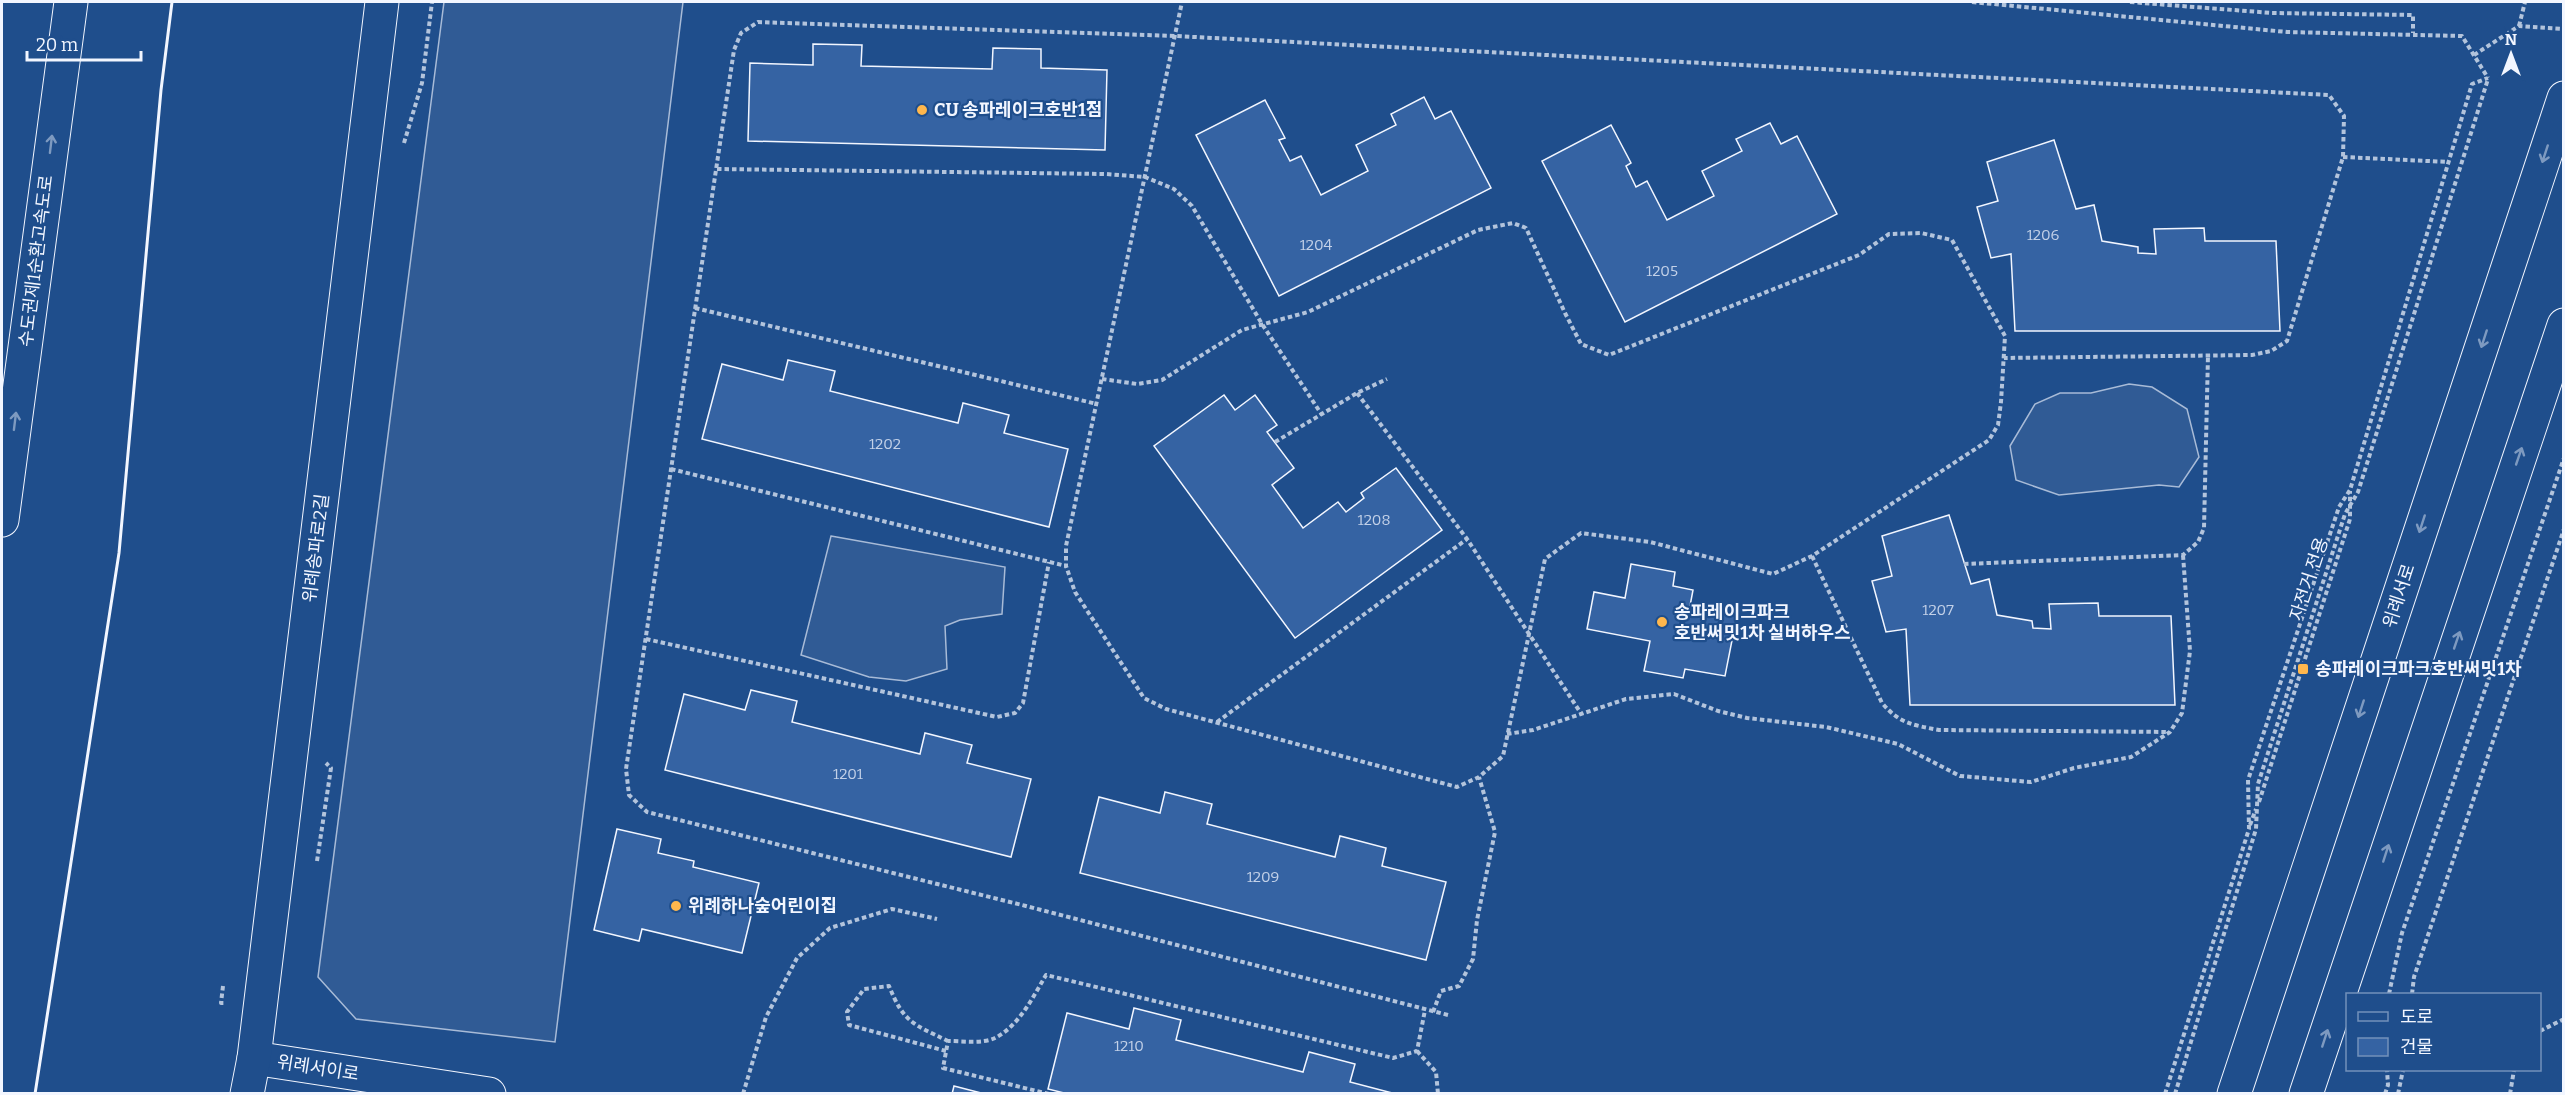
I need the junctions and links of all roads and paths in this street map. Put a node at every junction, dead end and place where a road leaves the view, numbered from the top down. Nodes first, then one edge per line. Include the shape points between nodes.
1 (71, 2) edge
2 (382, 2) edge
3 (1182, 2) edge
4 (1972, 2) edge
5 (2130, 2) edge
6 (2524, 2) edge
7 (2519, 26) junction
8 (2564, 28) edge
9 (2414, 33) junction
10 (1175, 36) junction
11 (2474, 55) junction
12 (2488, 78) junction
13 (2564, 98) edge
14 (2343, 158) junction
15 (2449, 162) junction
16 (717, 169) junction
17 (1145, 177) junction
18 (695, 308) junction
19 (1262, 324) junction
20 (2564, 325) edge
21 (2208, 355) junction
22 (2004, 358) junction
23 (1102, 379) junction
24 (1387, 379) dead end
25 (1357, 393) junction
26 (1097, 404) junction
27 (1322, 415) junction
28 (1275, 442) dead end
29 (2564, 458) edge
30 (671, 469) junction
31 (2350, 490) junction
32 (2350, 506) junction
33 (2, 520) edge
34 (2564, 529) edge
35 (1467, 539) junction
36 (2183, 555) junction
37 (1812, 556) junction
38 (1049, 562) junction
39 (1964, 564) dead end
40 (1066, 566) junction
41 (1529, 632) junction
42 (646, 639) junction
43 (1582, 715) junction
44 (1216, 722) junction
45 (2170, 732) junction
46 (1507, 734) junction
47 (1479, 777) junction
48 (2258, 806) junction
49 (2249, 829) junction
50 (937, 919) dead end
51 (2389, 993) edge
52 (2412, 993) edge
53 (1425, 1010) junction
54 (1433, 1011) junction
55 (1448, 1015) dead end
56 (2564, 1019) edge
57 (2541, 1030) edge
58 (948, 1041) junction
59 (946, 1051) junction
60 (1417, 1051) junction
61 (254, 1058) junction
62 (2387, 1071) edge
63 (2403, 1071) edge
64 (2514, 1071) edge
65 (248, 1094) edge
66 (489, 1094) edge
67 (743, 1094) edge
68 (1049, 1094) edge
69 (1438, 1094) edge
70 (2165, 1094) edge
71 (2175, 1094) edge
72 (2234, 1094) edge
73 (2307, 1094) edge
74 (2385, 1094) edge
75 (2398, 1094) edge
76 (2510, 1094) edge

33 -> 1 main road, 수도권제1순환고속도로
2 - 61 main road, 위례송파로2길
3 - 10 path
4 - 9 path via 2287,32
5 - 9 path via 2271,14 2414,15
6 - 7 path
7 - 8 path
7 - 11 path
9 - 11 path via 2462,36
10 - 14 path via 2329,95 2343,116
10 - 16 path via 758,22 741,33 734,50
10 - 17 path
11 - 12 path
12 - 15 path via 2472,84
12 - 32 path, 자전거 전용 via 2358,492
13 -> 72 main road, 위례서로
14 - 15 path
14 - 21 path via 2287,341 2271,351 2252,355
15 - 31 path
16 - 17 path
16 - 18 path
17 - 19 path via 1174,189 1192,206
17 - 23 path
18 - 26 path
18 - 30 path
19 - 22 path via 1308,312 1478,230 1513,222 1527,228 1581,344 1609,355 1859,255 1889,234 1921,233 1952,240 2005,336
19 - 23 path via 1242,330 1162,380 1137,384
19 - 27 path
73 -> 20 main road
21 - 22 path
21 - 36 path via 2204,528 2198,542
22 - 37 path via 1998,425 1989,440
23 - 26 path
24 - 25 path
25 - 27 path
25 - 35 path
26 - 40 path via 1066,546
27 - 28 path
29 - 51 path via 2402,933
30 - 38 path
30 - 42 path
31 - 32 path
31 - 49 path via 2339,507 2248,780
32 - 48 path, 자전거 전용 via 2344,514 2258,784
34 - 52 path via 2414,977
35 - 41 path
35 - 44 path
36 - 39 path
36 - 45 path via 2190,651 2182,713
37 - 41 path via 1773,574 1650,542 1581,533 1545,559
37 - 45 path via 1882,703 1894,717 1939,730
38 - 40 path
38 - 42 path via 1023,703 1015,713 997,717
40 - 44 path via 1075,592 1144,698 1166,709
41 - 43 path
41 - 46 path
42 - 53 path via 626,769 629,795 646,812
43 - 45 path via 1626,699 1674,694 1747,718 1826,727 1898,744 1960,776 2031,782 2074,768 2131,757
43 - 46 path
44 - 47 path via 1457,787
46 - 47 path via 1503,756
47 - 54 path via 1495,832 1473,959 1459,986 1441,991
48 - 49 path
48 - 71 path, 자전거 전용 via 2256,829
49 - 70 path
50 - 67 path via 892,909 830,927 797,958 771,1007
53 - 54 path
53 - 60 path
54 - 55 path
56 - 57 path
58 - 59 path
58 - 59 path via 911,1023 889,986 864,989 847,1011 849,1025
58 - 60 path via 995,1038 1025,1010 1046,975 1393,1058
59 - 68 path via 943,1068
60 - 69 path via 1436,1072
61 - 65 main road, 위례송파로2길
61 - 66 main road, 위례서이로
62 - 74 path
63 - 75 path
64 - 76 path

